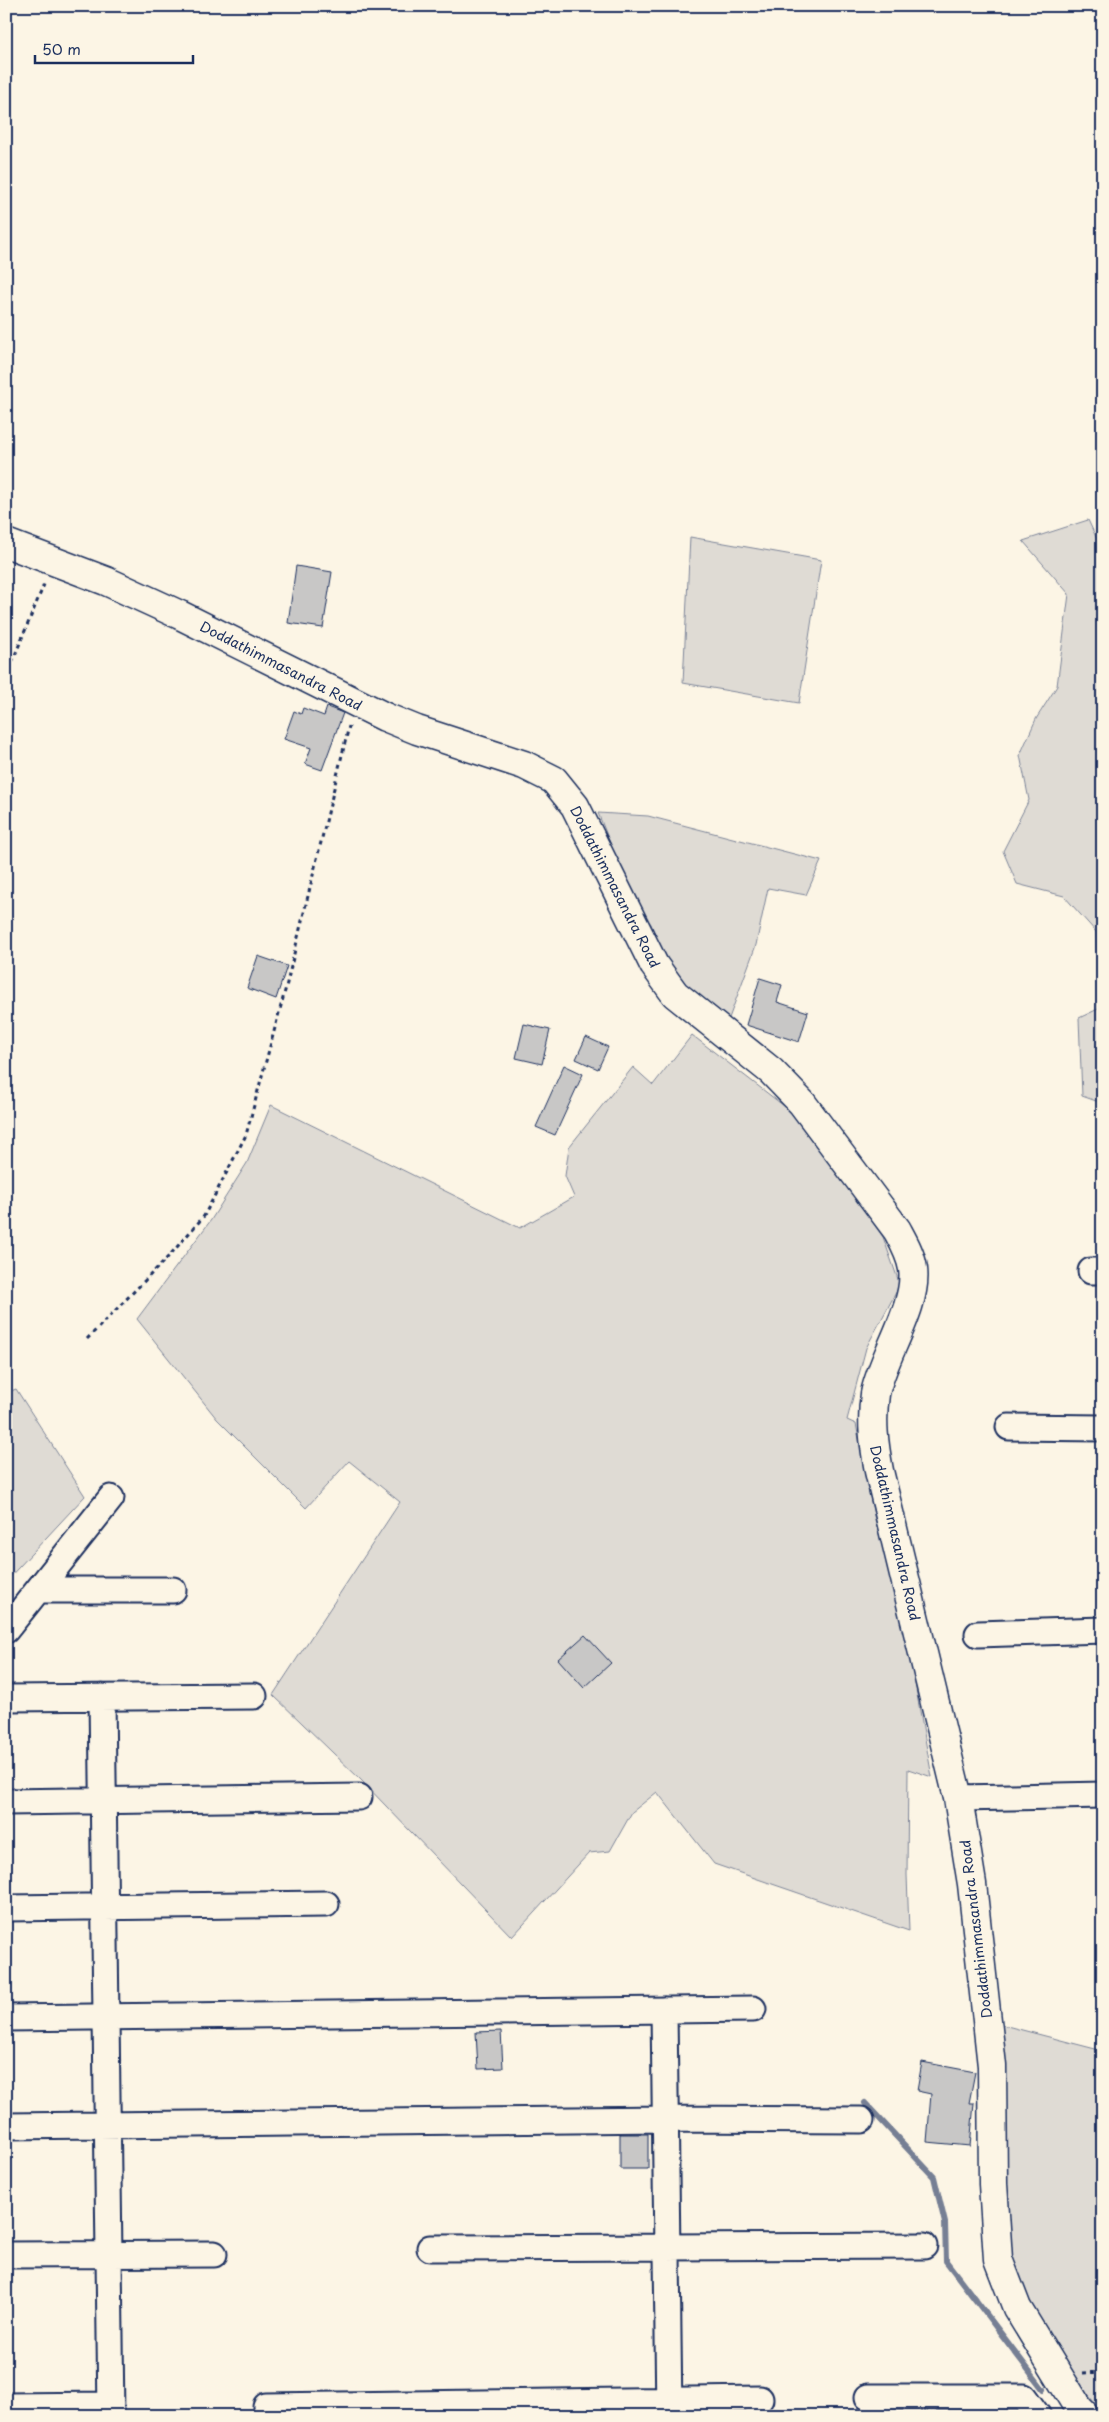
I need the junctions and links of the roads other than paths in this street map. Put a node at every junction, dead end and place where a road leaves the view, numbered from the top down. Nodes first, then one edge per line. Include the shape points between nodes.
1 (6, 542) edge
2 (1010, 1428) dead end
3 (1103, 1428) edge
4 (111, 1498) dead end
5 (39, 1590) junction
6 (173, 1590) dead end
7 (6, 1630) edge
8 (1103, 1630) edge
9 (978, 1634) dead end
10 (254, 1696) dead end
11 (102, 1697) junction
12 (6, 1698) edge
13 (1103, 1795) edge
14 (359, 1797) dead end
15 (958, 1798) junction
16 (103, 1800) junction
17 (6, 1802) edge
18 (326, 1904) dead end
19 (104, 1907) junction
20 (6, 1908) edge
21 (753, 2009) dead end
22 (664, 2010) junction
23 (106, 2017) junction
24 (6, 2018) edge
25 (666, 2119) junction
26 (862, 2120) dead end
27 (107, 2125) junction
28 (6, 2126) edge
29 (924, 2246) dead end
30 (430, 2248) dead end
31 (667, 2248) junction
32 (214, 2254) dead end
33 (6, 2255) edge
34 (109, 2255) junction
35 (868, 2397) dead end
36 (760, 2400) dead end
37 (6, 2406) edge
38 (669, 2409) edge
39 (111, 2410) edge
40 (1079, 2414) edge
41 (266, 2416) edge
42 (1038, 2416) edge

1 - 15 street, Doddathimmasandra Road via 180,615 354,703 417,730 524,765 554,780 575,806 654,965 675,994 771,1071 802,1103 897,1230 908,1250 913,1271 909,1302 876,1393 872,1432
2 - 3 street
4 - 5 street
5 - 6 street
5 - 7 street
8 - 9 street
10 - 11 street
11 - 12 street
11 - 16 street
13 - 15 street
14 - 16 street
15 - 40 street, Doddathimmasandra Road via 972,1884 992,2066 993,2184 998,2259 1017,2308
16 - 17 street
16 - 19 street
18 - 19 street
19 - 20 street
19 - 23 street
21 - 22 street
22 - 23 street
22 - 25 street
23 - 24 street
23 - 27 street
25 - 26 street
25 - 27 street
25 - 31 street
27 - 28 street
27 - 34 street
29 - 31 street
30 - 31 street
31 - 38 street
32 - 34 street
33 - 34 street
34 - 39 street
35 - 42 street via 1024,2397
36 - 38 street
37 - 39 street
38 - 41 street via 266,2406

